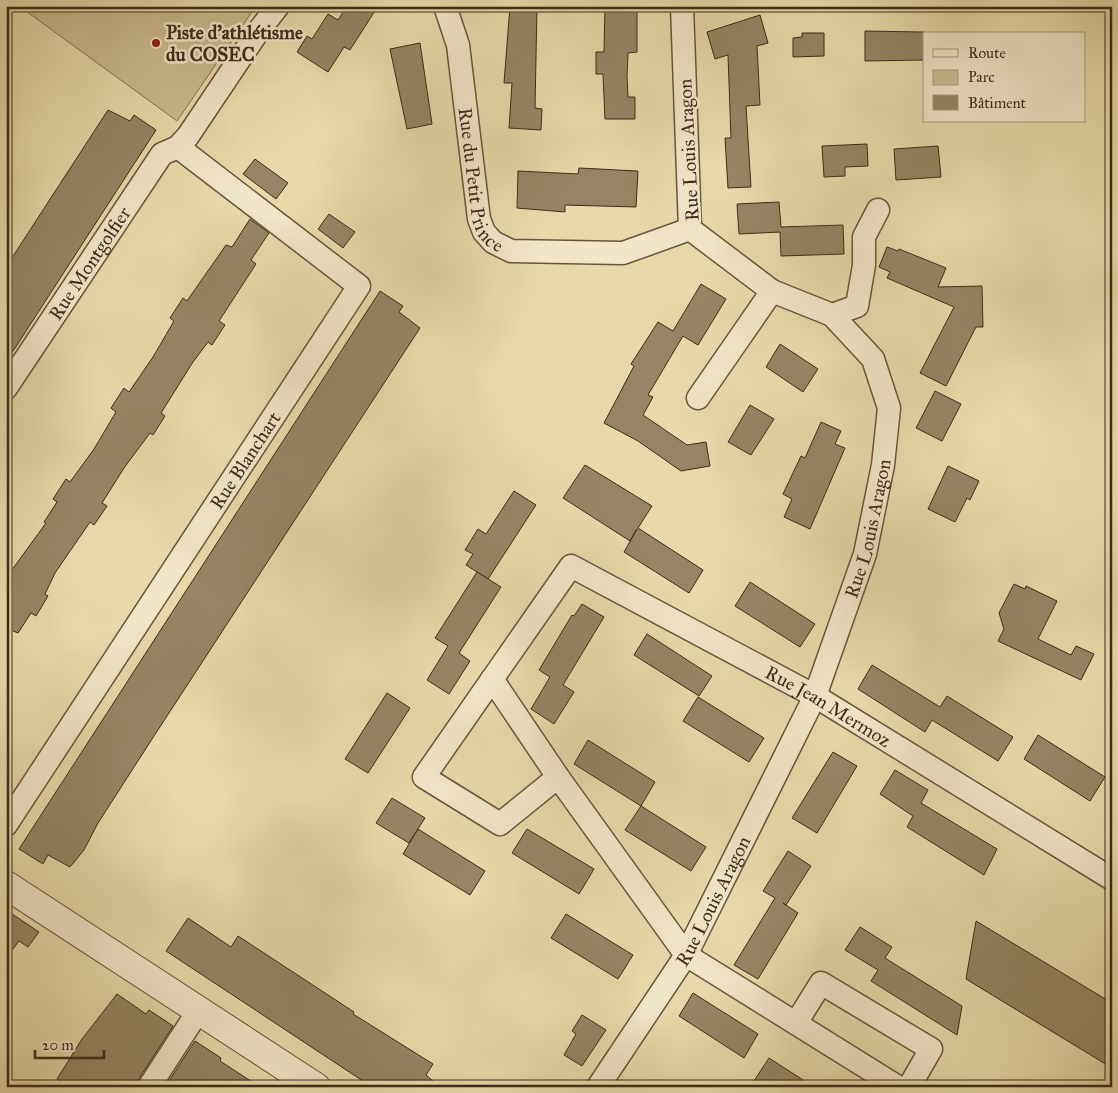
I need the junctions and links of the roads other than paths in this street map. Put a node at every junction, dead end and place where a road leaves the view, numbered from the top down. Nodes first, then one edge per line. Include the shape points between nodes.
1 (278, 6) edge
2 (445, 6) edge
3 (682, 6) edge
4 (178, 147) junction
5 (878, 210) dead end
6 (690, 229) junction
7 (772, 291) junction
8 (832, 314) junction
9 (6, 388) edge
10 (698, 398) dead end
11 (492, 679) junction
12 (814, 696) junction
13 (558, 777) junction
14 (6, 825) edge
15 (1112, 879) edge
16 (6, 885) edge
17 (686, 956) junction
18 (200, 1010) junction
19 (796, 1023) junction
20 (149, 1087) edge
21 (316, 1087) edge
22 (598, 1087) edge
23 (898, 1087) edge
24 (909, 1087) edge

1 - 4 street
2 - 6 street, Rue du Petit Prince via 458,45 479,219 493,242 510,251 623,253
3 - 6 street, Rue Louis Aragon
4 - 9 street, Rue Montgolfier via 162,154
4 - 14 street, Rue Blanchart via 359,286
5 - 8 street via 864,237 864,265 857,306
6 - 7 street, Rue Louis Aragon
7 - 8 street, Rue Louis Aragon
7 - 10 street
8 - 12 street, Rue Louis Aragon via 873,359 889,408 883,465 865,554
11 - 12 street, Rue Jean Mermoz via 571,566
11 - 13 street
11 - 13 street via 424,777 500,824
12 - 15 street, Rue Jean Mermoz
12 - 17 street, Rue Louis Aragon
13 - 17 street
16 - 18 street
17 - 19 street
17 - 22 street, Rue Louis Aragon
18 - 20 street
18 - 21 street
19 - 23 street
19 - 24 street via 821,983 931,1049

